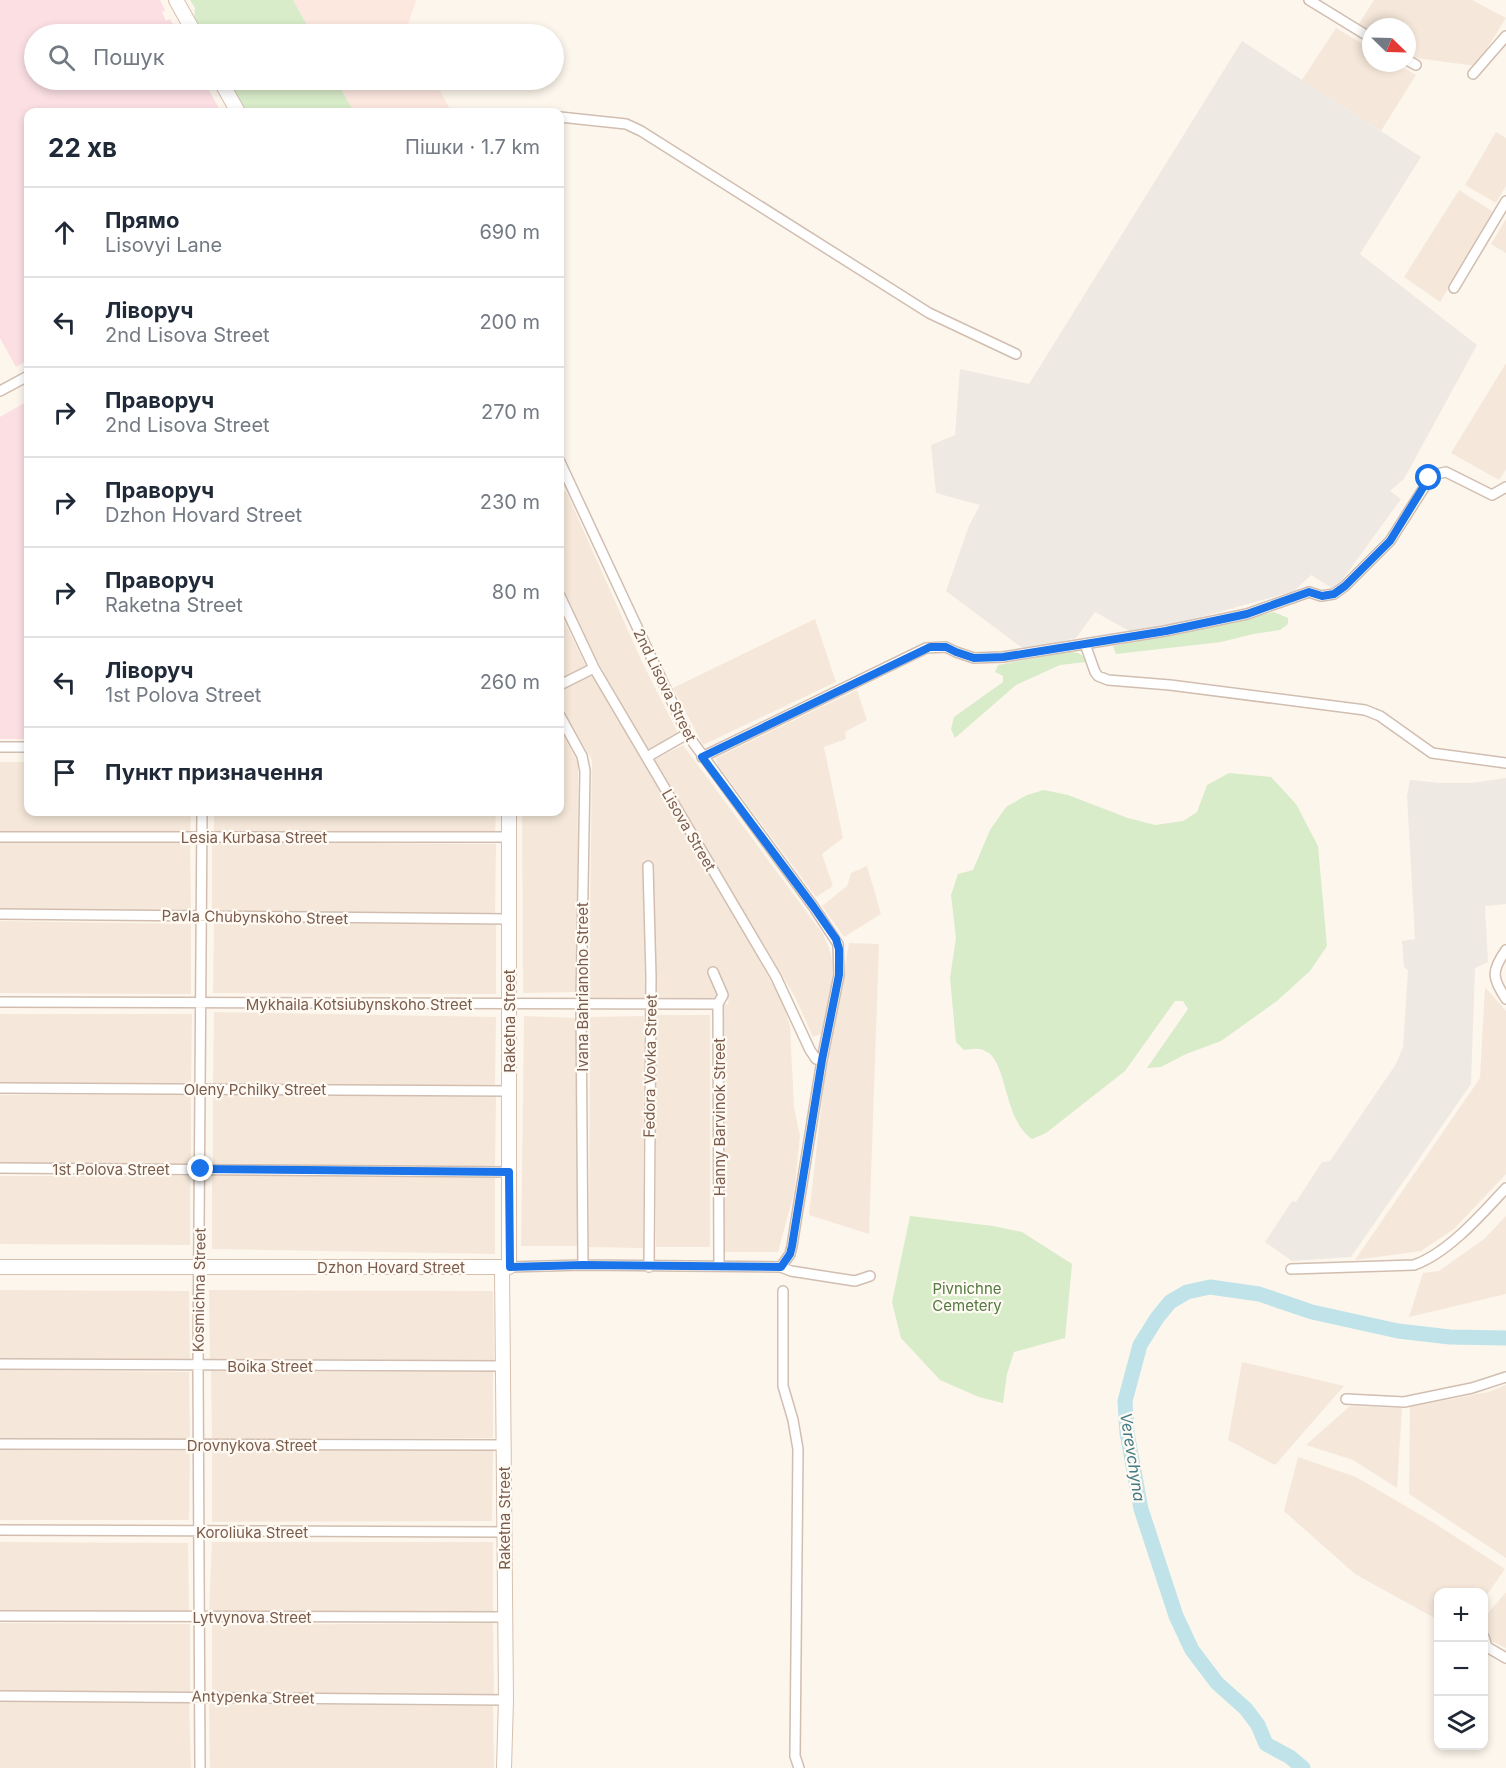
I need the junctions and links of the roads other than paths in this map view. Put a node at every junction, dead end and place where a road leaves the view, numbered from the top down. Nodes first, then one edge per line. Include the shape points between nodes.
1 (176, 0) edge
2 (1309, 0) edge
3 (189, 24) edge
4 (1362, 32) edge
5 (1506, 36) edge
6 (1473, 74) dead end
7 (226, 90) edge
8 (236, 108) edge
9 (564, 117) edge
10 (1506, 201) edge
11 (1454, 288) dead end
12 (1016, 354) dead end
13 (24, 378) edge
14 (0, 391) edge
15 (564, 470) edge
16 (570, 483) junction
17 (564, 486) edge
18 (1506, 486) edge
19 (564, 604) edge
20 (1085, 644) junction
21 (594, 668) junction
22 (564, 683) edge
23 (564, 723) edge
24 (687, 734) junction
25 (0, 747) edge
26 (24, 747) edge
27 (647, 757) junction
28 (702, 757) junction
29 (1506, 763) edge
30 (202, 816) edge
31 (509, 816) edge
32 (0, 837) edge
33 (202, 837) junction
34 (508, 837) junction
35 (648, 866) dead end
36 (0, 914) edge
37 (201, 917) junction
38 (509, 919) junction
39 (1506, 950) edge
40 (713, 972) dead end
41 (1506, 999) edge
42 (0, 1002) edge
43 (201, 1003) junction
44 (509, 1004) junction
45 (581, 1004) junction
46 (651, 1004) junction
47 (718, 1004) junction
48 (822, 1060) junction
49 (0, 1088) edge
50 (199, 1088) junction
51 (509, 1091) junction
52 (0, 1168) edge
53 (201, 1169) junction
54 (509, 1172) junction
55 (1506, 1188) edge
56 (583, 1265) junction
57 (200, 1266) junction
58 (718, 1266) junction
59 (506, 1267) junction
60 (649, 1267) junction
61 (781, 1267) junction
62 (0, 1268) edge
63 (1291, 1269) dead end
64 (870, 1276) dead end
65 (783, 1291) dead end
66 (0, 1364) edge
67 (198, 1366) junction
68 (503, 1366) junction
69 (1506, 1377) edge
70 (1346, 1399) dead end
71 (0, 1444) edge
72 (199, 1445) junction
73 (503, 1445) junction
74 (0, 1530) edge
75 (200, 1532) junction
76 (503, 1532) junction
77 (0, 1616) edge
78 (200, 1617) junction
79 (505, 1617) junction
80 (1486, 1642) edge
81 (1506, 1658) edge
82 (0, 1696) edge
83 (199, 1696) junction
84 (506, 1700) junction
85 (200, 1768) edge
86 (504, 1768) edge
87 (799, 1768) edge

1 - 3 street
2 - 4 street
5 - 6 street
7 - 8 street
9 - 12 street via 626,124 641,131 929,313
10 - 11 street
13 - 14 street
15 - 16 street, 2nd Lisova Street
16 - 17 street
16 - 24 street, 2nd Lisova Street
18 - 20 street via 1492,495 1454,475 1439,472 1429,478 1390,541 1334,594 1309,592 1247,614
19 - 21 street, Lisova Street
20 - 28 street via 990,658 965,655 946,647 926,648
20 - 29 street via 1089,661 1103,678 1365,710 1380,716 1432,753
21 - 22 street
21 - 27 street, Lisova Street
23 - 45 street, Ivana Bahrianoho Street via 582,756 585,771
24 - 27 street
24 - 28 street, 2nd Lisova Street
25 - 26 street
27 - 48 street, Lisova Street via 776,977 810,1050 816,1059
28 - 48 street, 2nd Lisova Street via 838,945 839,975
30 - 33 street, Kosmichna Street
31 - 34 street, Raketna Street
32 - 33 street, Lesia Kurbasa Street
33 - 34 street, Lesia Kurbasa Street
33 - 37 street, Kosmichna Street
34 - 38 street, Raketna Street
35 - 46 street, Fedora Vovka Street
36 - 37 street, Pavla Chubynskoho Street
37 - 38 street, Pavla Chubynskoho Street
37 - 43 street, Kosmichna Street
38 - 44 street, Raketna Street
39 - 41 street via 1494,975
40 - 47 street, Hanny Barvinok Street via 722,992
42 - 43 street, Mykhaila Kotsiubynskoho Street
43 - 44 street, Mykhaila Kotsiubynskoho Street
43 - 50 street, Kosmichna Street
44 - 45 street, Mykhaila Kotsiubynskoho Street
44 - 51 street, Raketna Street
45 - 46 street, Mykhaila Kotsiubynskoho Street
45 - 56 street, Ivana Bahrianoho Street
46 - 47 street, Mykhaila Kotsiubynskoho Street
46 - 60 street, Fedora Vovka Street
47 - 58 street, Hanny Barvinok Street
48 - 61 street, 2nd Lisova Street via 792,1246
49 - 50 street, Oleny Pchilky Street
50 - 51 street, Oleny Pchilky Street
50 - 53 street, Kosmichna Street
51 - 54 street, Raketna Street
52 - 53 street, 1st Polova Street
53 - 54 street, 1st Polova Street
53 - 57 street, Kosmichna Street
54 - 59 street, Raketna Street
55 - 63 street via 1446,1247 1414,1265
56 - 59 street, Dzhon Hovard Street
56 - 60 street, Dzhon Hovard Street
57 - 59 street, Dzhon Hovard Street
57 - 62 street, Dzhon Hovard Street
57 - 67 street, Kosmichna Street
58 - 60 street, Dzhon Hovard Street
58 - 61 street, Dzhon Hovard Street
59 - 68 street, Raketna Street
61 - 64 street, Dzhon Hovard Street via 855,1281
65 - 87 street via 783,1386 798,1449 795,1756
66 - 67 street, Boika Street
67 - 68 street, Boika Street
67 - 72 street, Kosmichna Street
68 - 73 street, Raketna Street
69 - 70 street via 1404,1402
71 - 72 street, Drovnykova Street
72 - 73 street, Drovnykova Street
72 - 75 street, Kosmichna Street
73 - 76 street, Raketna Street
74 - 75 street, Koroliuka Street
75 - 76 street, Koroliuka Street
75 - 78 street, Kosmichna Street
76 - 79 street, Raketna Street
77 - 78 street, Lytvynova Street
78 - 79 street, Lytvynova Street
78 - 83 street, Kosmichna Street
79 - 84 street, Raketna Street
80 - 81 street via 1487,1647
82 - 83 street, Antypenka Street
83 - 84 street, Antypenka Street
83 - 85 street, Kosmichna Street
84 - 86 street, Raketna Street

